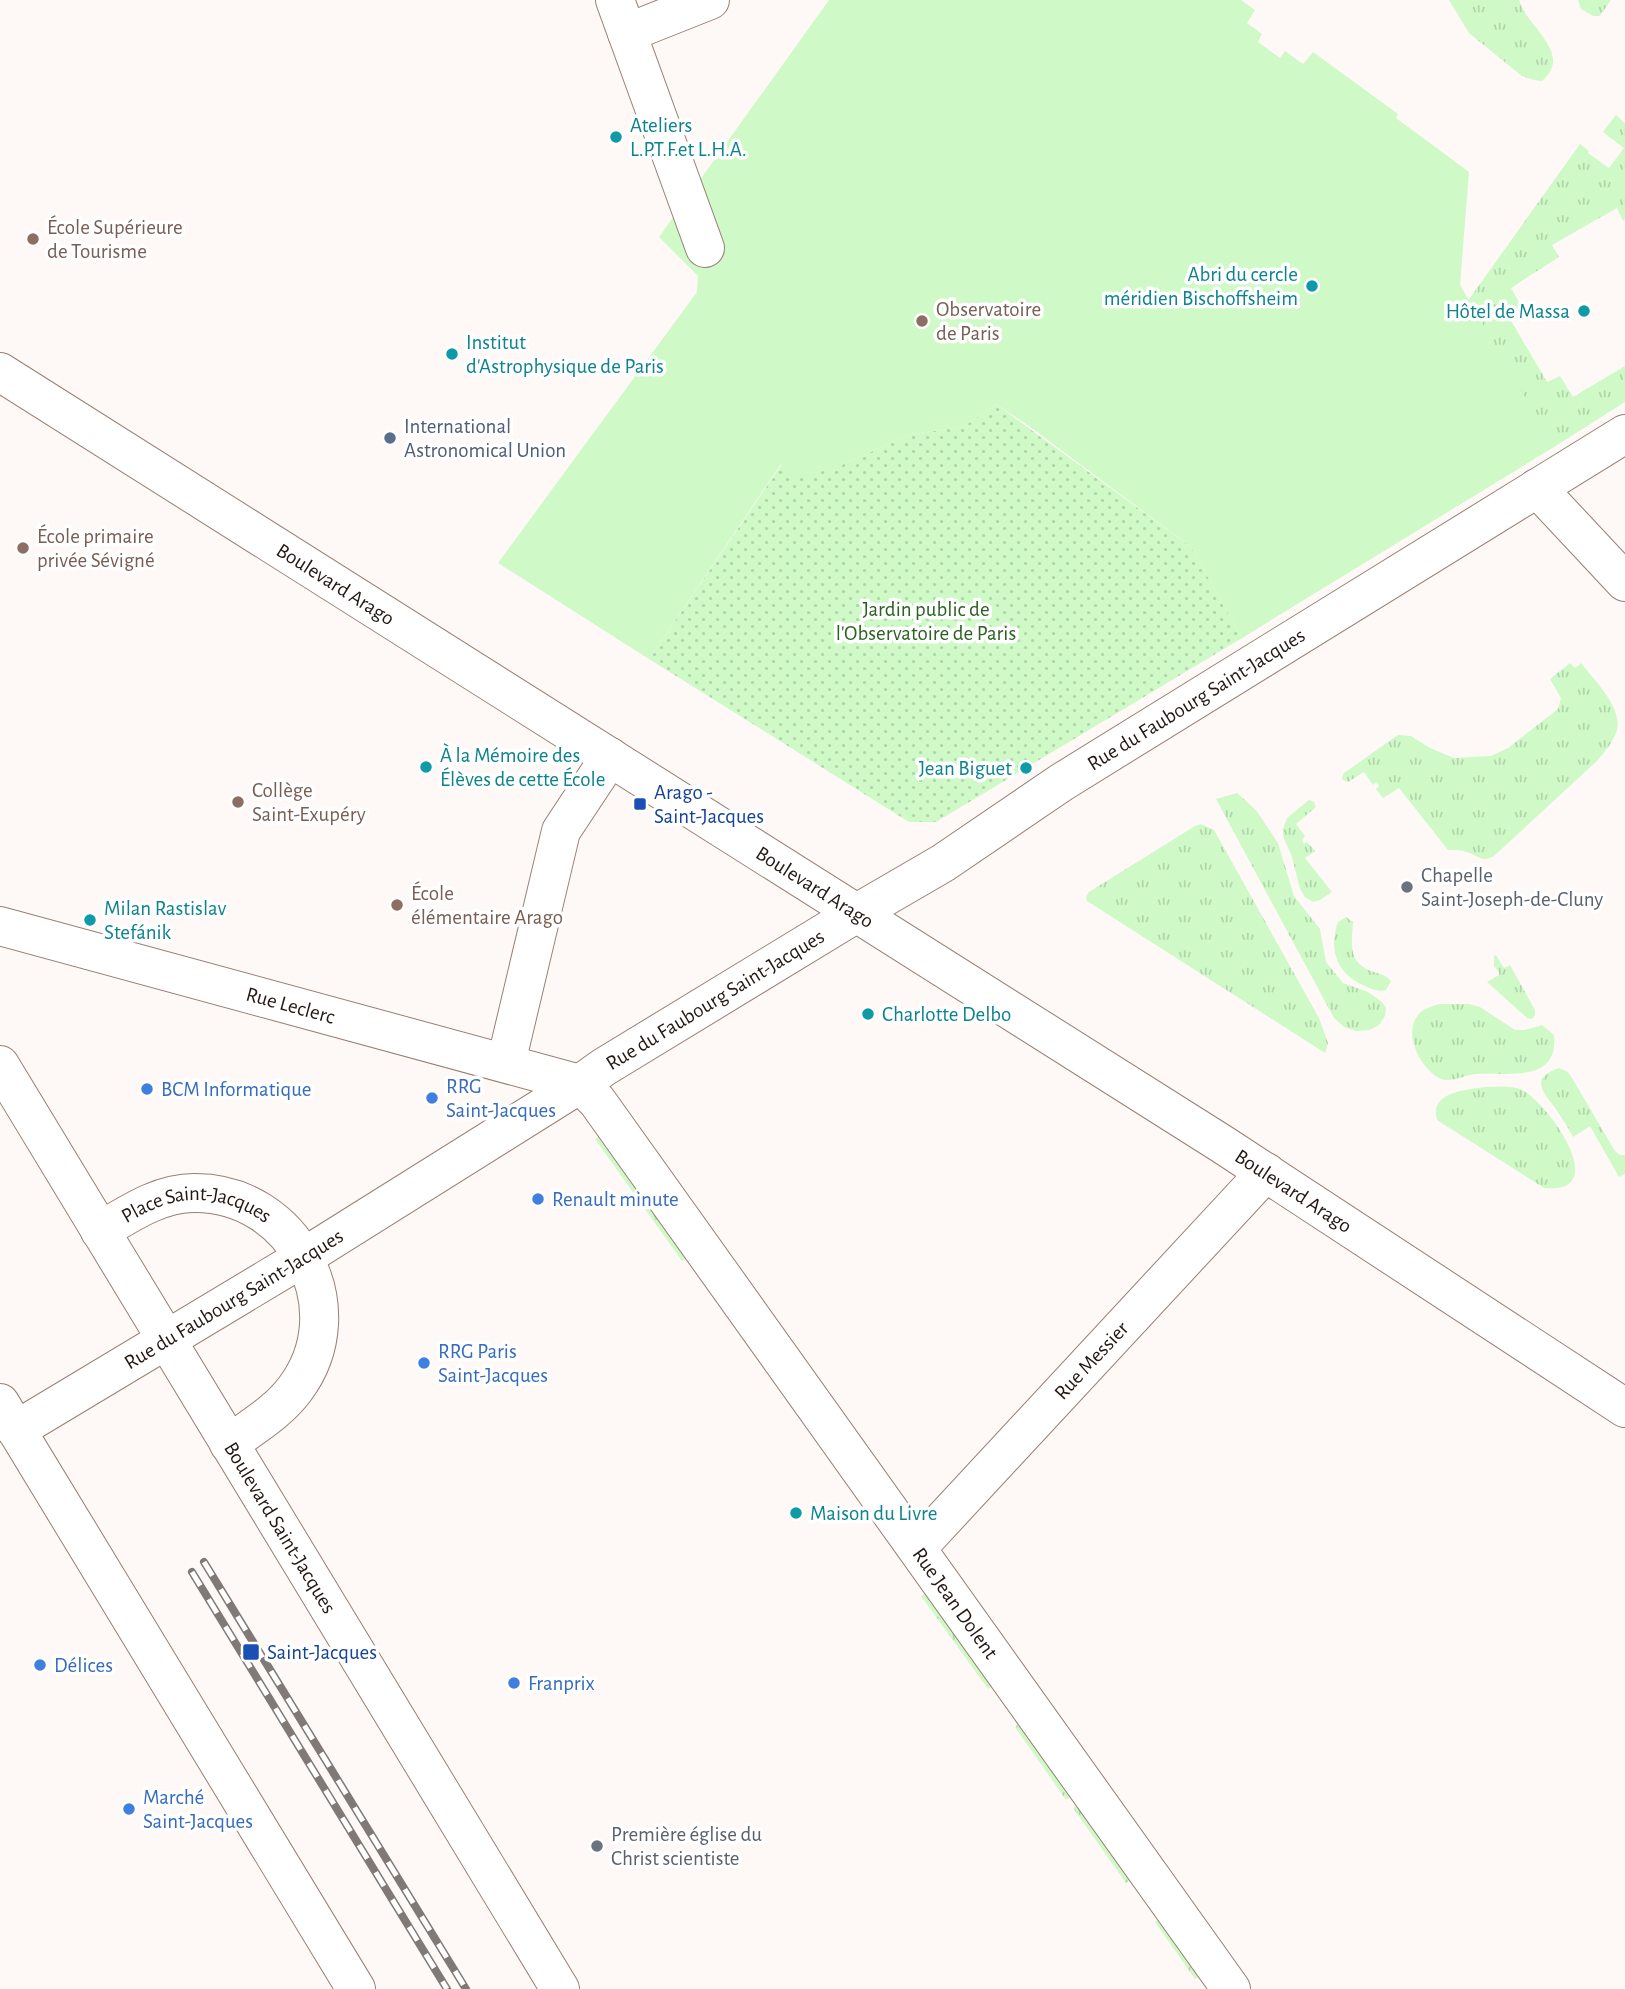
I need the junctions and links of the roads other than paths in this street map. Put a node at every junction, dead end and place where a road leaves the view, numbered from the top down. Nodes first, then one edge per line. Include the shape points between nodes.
1 (710, 0) edge
2 (621, 16) edge
3 (705, 248) dead end
4 (0, 372) edge
5 (1625, 434) edge
6 (1536, 488) junction
7 (1625, 582) edge
8 (610, 757) junction
9 (857, 913) junction
10 (0, 926) edge
11 (506, 1063) junction
12 (0, 1065) edge
13 (580, 1084) junction
14 (1266, 1172) junction
15 (100, 1231) junction
16 (304, 1257) junction
17 (167, 1340) junction
18 (1625, 1408) edge
19 (5, 1425) edge
20 (229, 1444) junction
21 (917, 1548) junction
22 (356, 1989) edge
23 (560, 1989) edge
24 (1231, 1989) edge

1 - 2 main road
2 - 3 main road
4 - 8 main road, Boulevard Arago
5 - 6 main road, Rue du Faubourg Saint-Jacques
6 - 7 main road
6 - 9 main road, Rue du Faubourg Saint-Jacques
8 - 9 main road, Boulevard Arago
8 - 11 main road via 561,831
9 - 13 main road, Rue du Faubourg Saint-Jacques
9 - 14 main road, Boulevard Arago
10 - 11 main road, Rue Leclerc
11 - 13 main road, Rue Leclerc
12 - 15 main road, Boulevard Saint-Jacques
13 - 16 main road, Rue du Faubourg Saint-Jacques
13 - 21 main road, Rue Jean Dolent via 597,1101
14 - 18 main road, Boulevard Arago
14 - 21 main road, Rue Messier
15 - 16 main road, Place Saint-Jacques via 165,1198 210,1194 236,1200 273,1221
15 - 17 main road, Boulevard Saint-Jacques
16 - 17 main road, Rue du Faubourg Saint-Jacques
16 - 20 main road, Place Saint-Jacques via 320,1302 308,1368 286,1400
17 - 19 main road, Rue du Faubourg Saint-Jacques
17 - 20 main road, Boulevard Saint-Jacques
19 - 22 main road
20 - 23 main road, Boulevard Saint-Jacques
21 - 24 main road, Rue Jean Dolent

